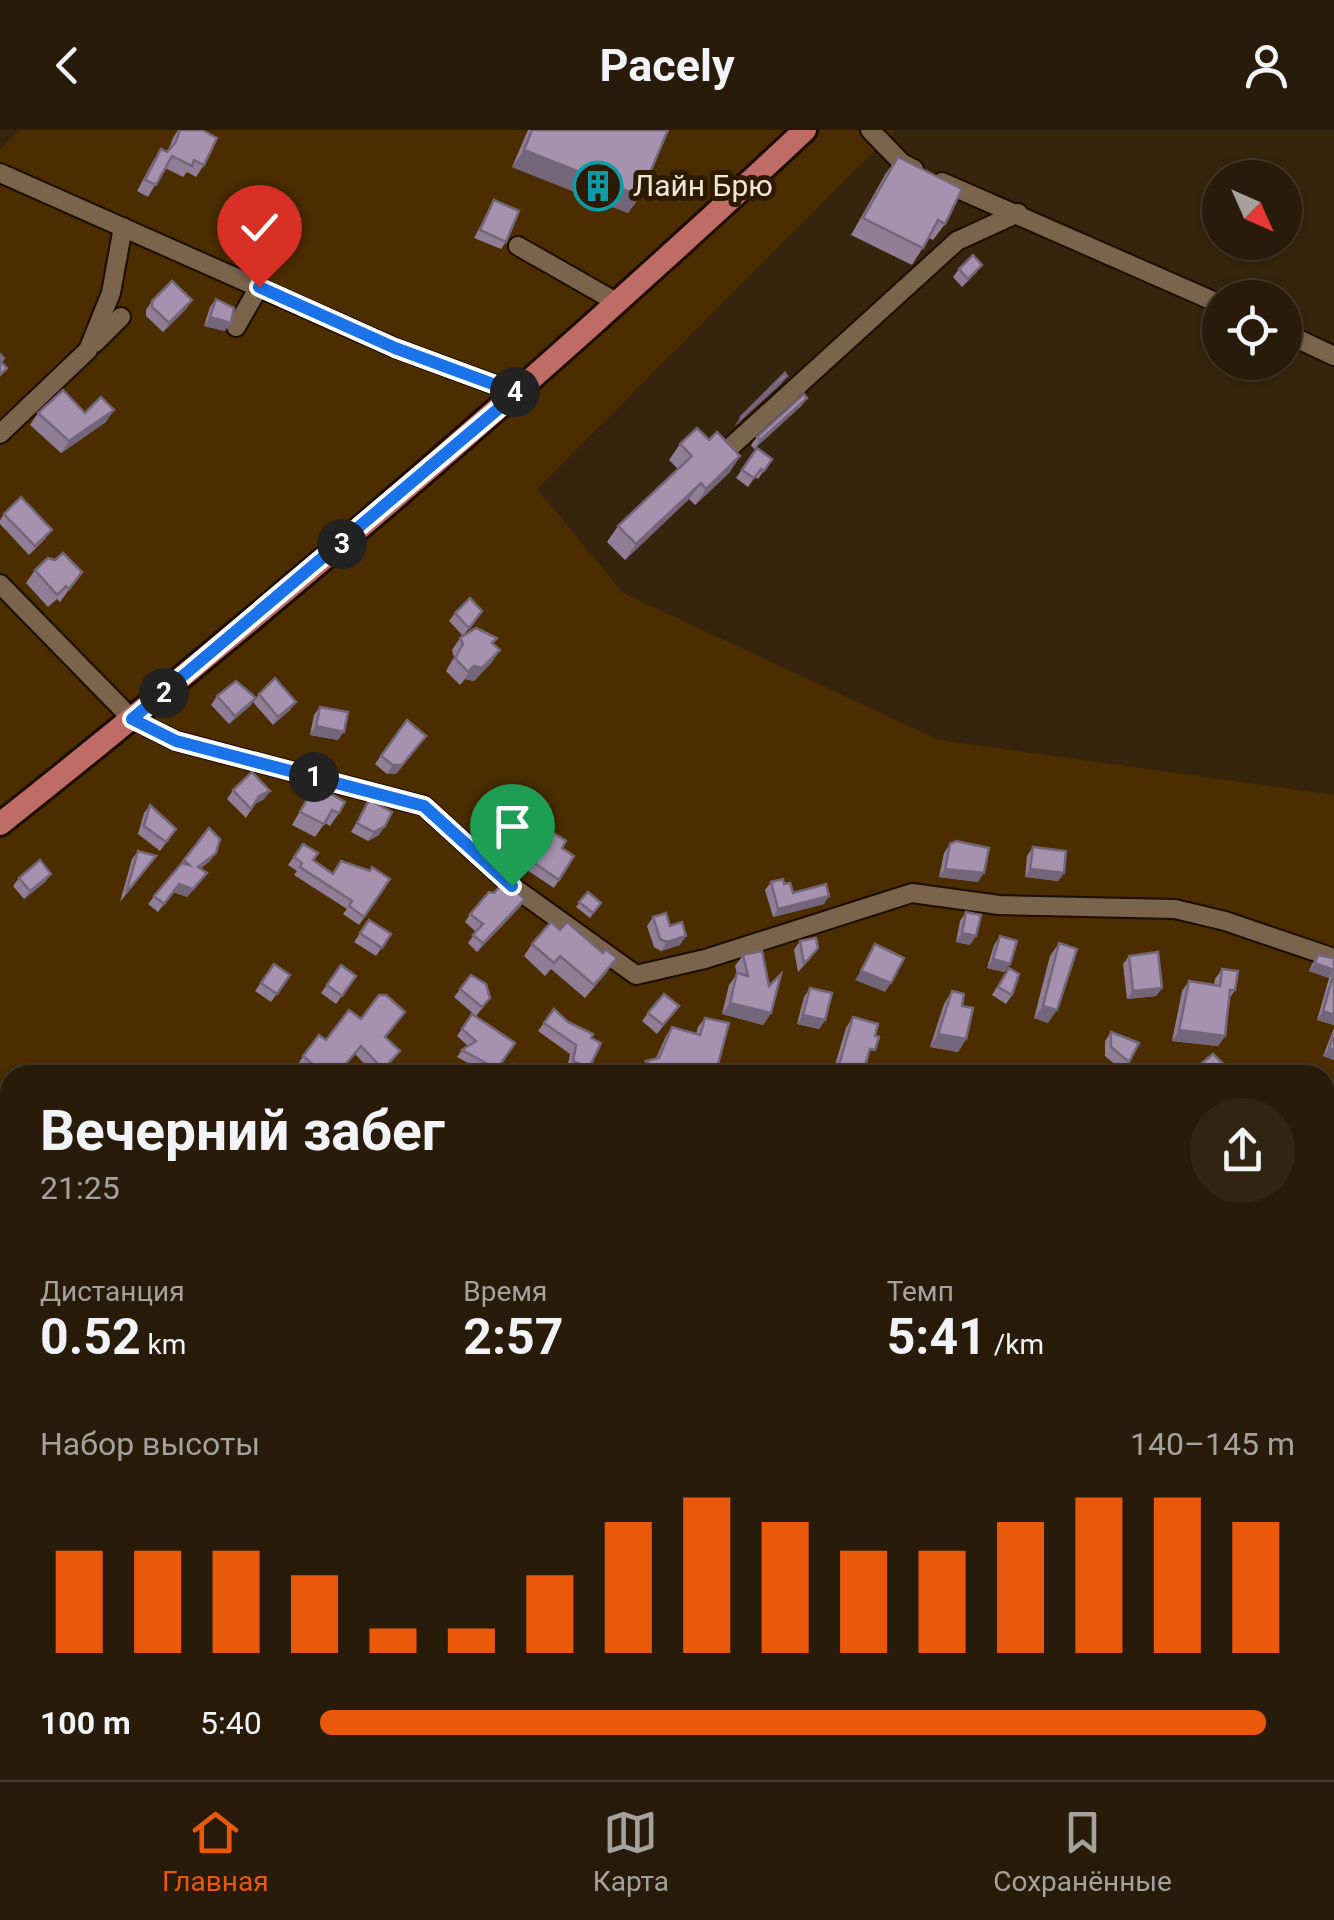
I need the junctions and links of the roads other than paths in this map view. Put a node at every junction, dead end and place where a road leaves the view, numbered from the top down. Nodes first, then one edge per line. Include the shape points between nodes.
1 (806, 130) edge
2 (870, 130) edge
3 (0, 174) edge
4 (1018, 212) junction
5 (123, 228) junction
6 (518, 246) dead end
7 (259, 287) junction
8 (1202, 296) edge
9 (618, 304) junction
10 (120, 317) dead end
11 (236, 327) edge
12 (1302, 341) edge
13 (88, 350) junction
14 (1334, 356) edge
15 (517, 393) junction
16 (0, 434) edge
17 (725, 452) edge
18 (0, 584) edge
19 (132, 719) junction
20 (0, 824) edge
21 (1334, 958) edge

1 - 9 main road
2 - 4 street via 902,163
3 - 5 street
4 - 8 street
4 - 17 street via 957,241
5 - 7 street
5 - 13 street via 112,293
6 - 9 street
7 - 11 street
7 - 15 street
9 - 15 main road
10 - 13 street
12 - 14 street
13 - 16 street
15 - 19 main road
18 - 19 street
19 - 20 main road
19 - 21 street via 176,741 424,806 512,886 636,975 912,893 1000,905 1176,910

